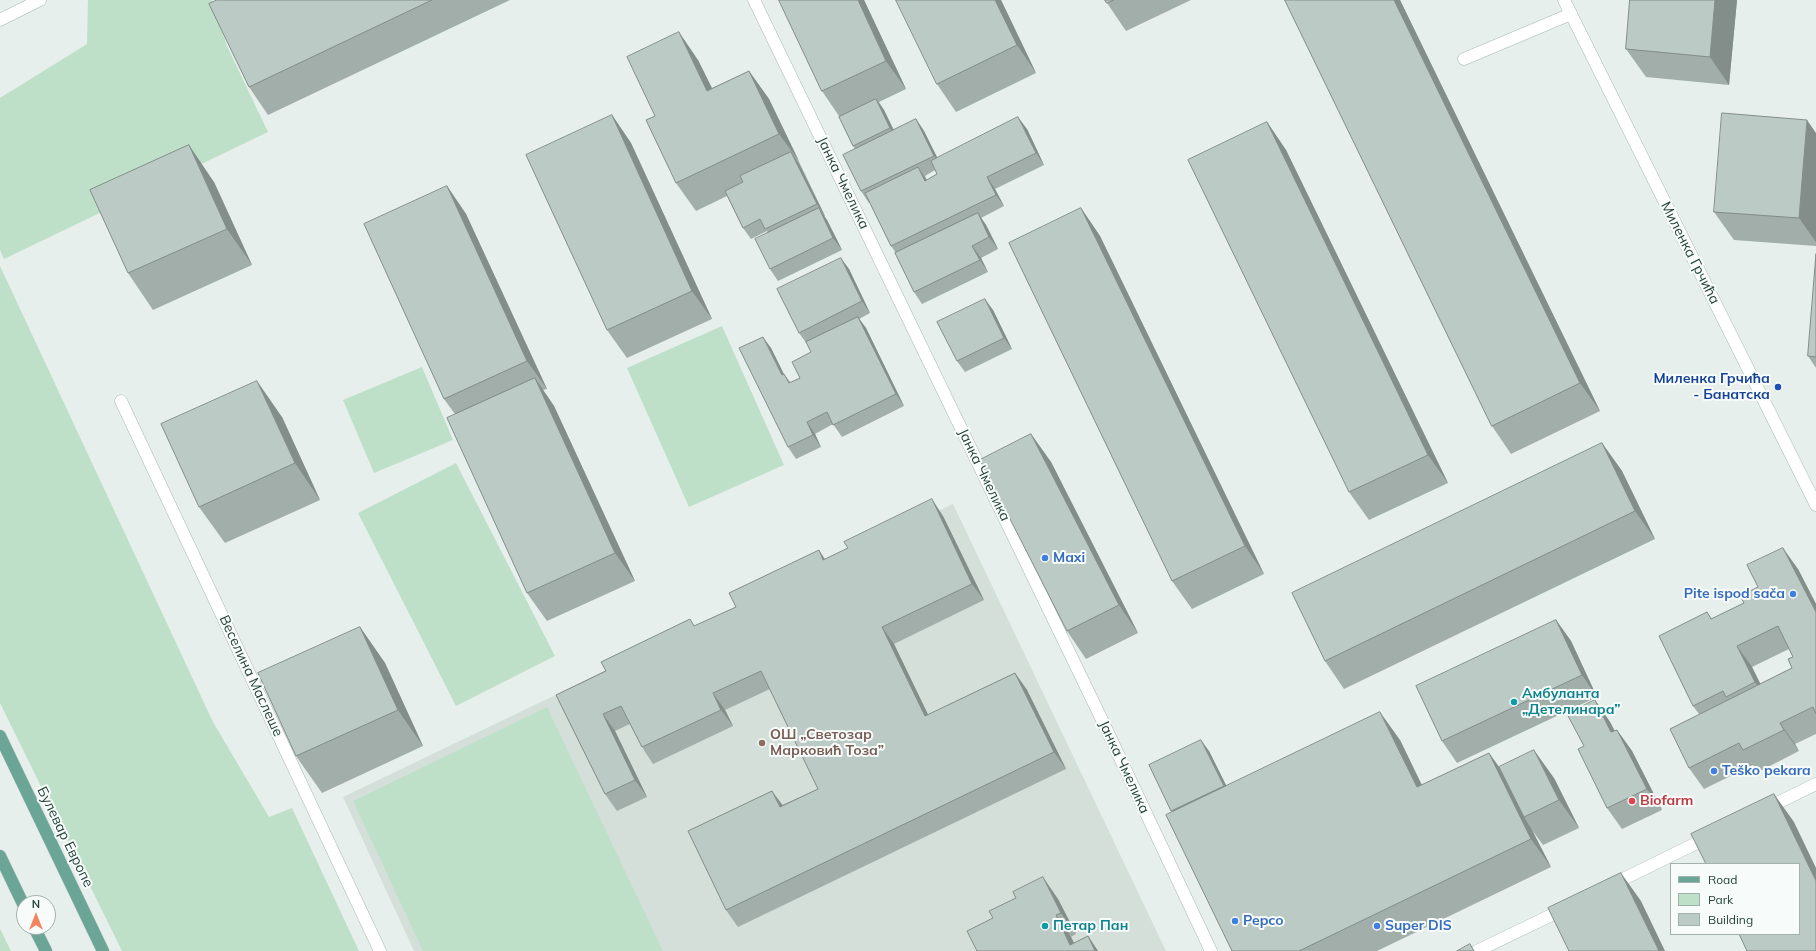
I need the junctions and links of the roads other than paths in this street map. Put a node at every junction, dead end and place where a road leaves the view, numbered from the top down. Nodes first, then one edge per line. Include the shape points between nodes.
1 (40, 0) edge
2 (754, 0) edge
3 (1564, 0) edge
4 (1571, 14) junction
5 (0, 20) edge
6 (1464, 59) dead end
7 (121, 401) dead end
8 (1816, 505) edge
9 (0, 736) edge
10 (1816, 784) edge
11 (1751, 816) edge
12 (1724, 829) edge
13 (0, 856) edge
14 (1600, 890) edge
15 (19, 895) edge
16 (1580, 900) edge
17 (38, 935) edge
18 (46, 951) edge
19 (103, 951) edge
20 (380, 951) edge
21 (1211, 951) edge
22 (1477, 951) edge

1 - 5 street
2 - 21 street, Јанка Чмелика
3 - 4 street, Миленка Грчића
4 - 6 street
4 - 8 street, Миленка Грчића
7 - 20 street, Веселина Маслеше
9 - 19 main road, Булевар Европе
10 - 11 street
12 - 14 street
13 - 15 main road
16 - 22 street
17 - 18 main road

